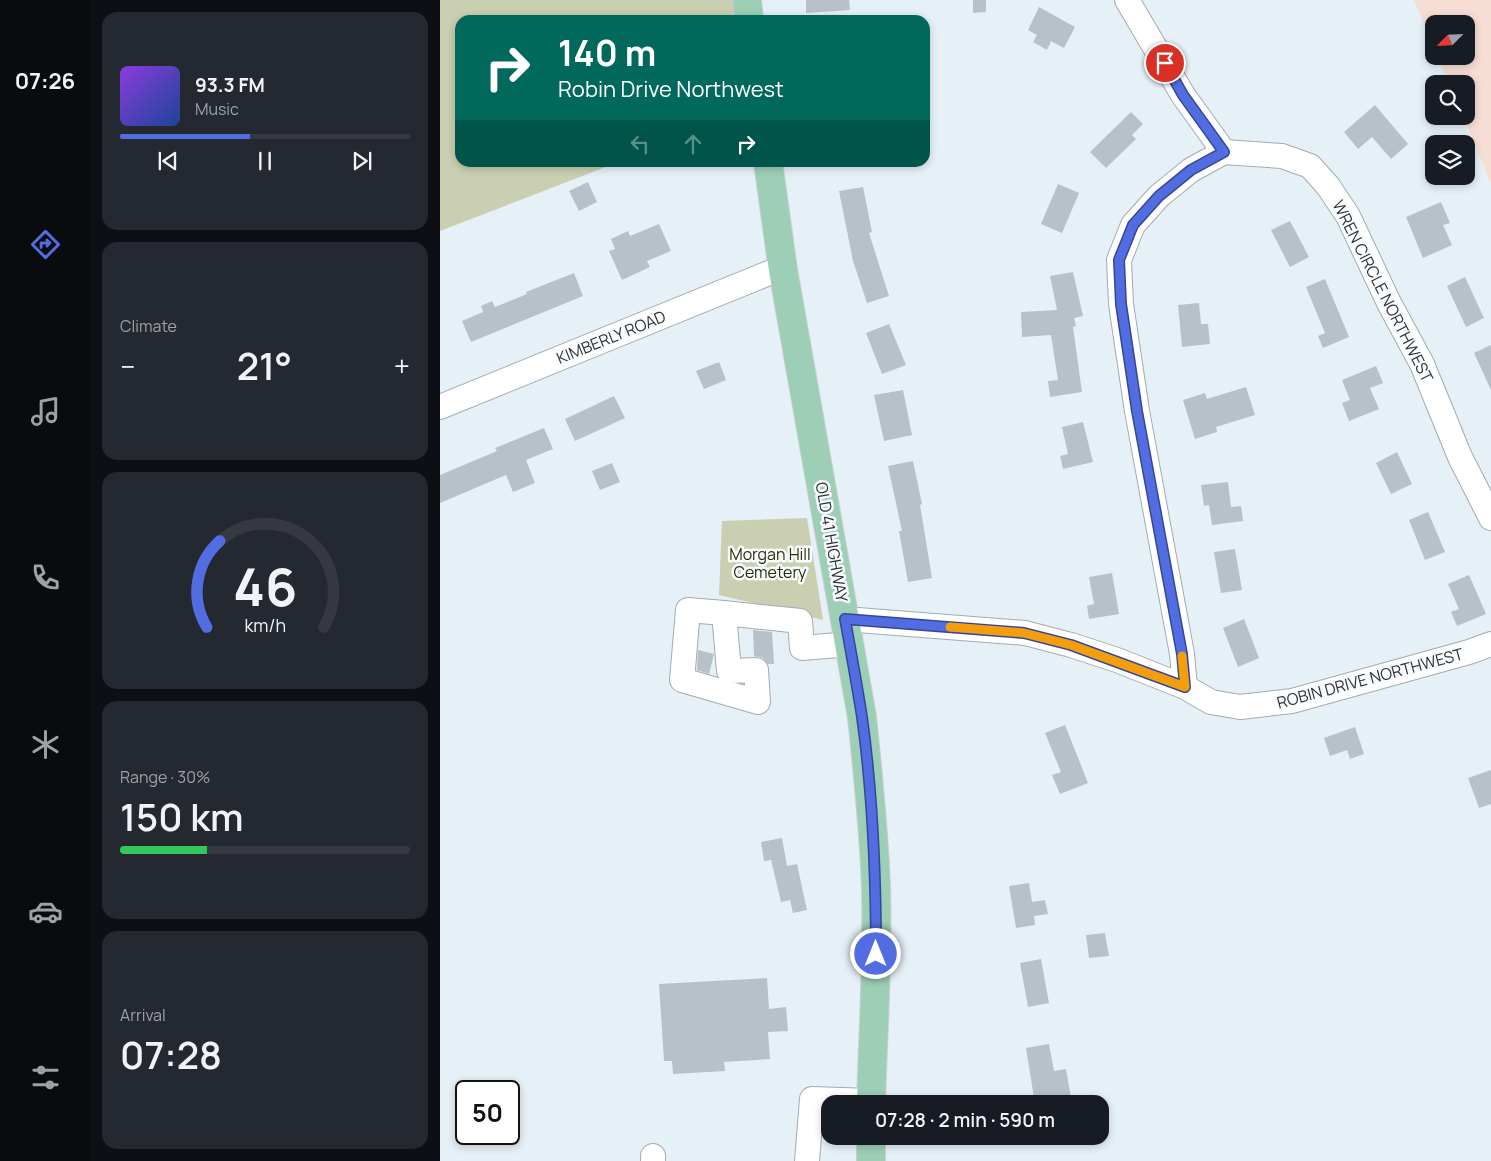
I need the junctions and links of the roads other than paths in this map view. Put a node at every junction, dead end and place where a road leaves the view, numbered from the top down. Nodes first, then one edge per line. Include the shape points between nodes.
1 (746, 0) edge
2 (1127, 0) edge
3 (748, 15) edge
4 (1224, 152) junction
5 (769, 167) edge
6 (783, 270) junction
7 (440, 407) edge
8 (1491, 518) edge
9 (724, 613) junction
10 (848, 632) junction
11 (1489, 644) edge
12 (1185, 687) junction
13 (871, 1095) edge
14 (821, 1099) edge
15 (871, 1145) edge
16 (807, 1161) edge
17 (871, 1161) edge

1 - 3 main road
2 - 4 street via 1183,95
4 - 8 street, WREN CIRCLE NORTHWEST via 1282,156 1310,166 1328,186 1348,216 1389,304 1422,364 1460,457
4 - 12 street via 1191,170 1159,196 1133,225 1119,260 1121,304 1137,411 1182,654
5 - 6 main road, OLD 41 HIGHWAY
6 - 7 street, KIMBERLY ROAD
6 - 10 main road, OLD 41 HIGHWAY
9 - 9 street via 729,671 756,670 758,702 682,680 688,610
9 - 10 street, ROBIN DRIVE NORTHWEST via 800,621 802,648
10 - 12 street, ROBIN DRIVE NORTHWEST via 1024,633 1071,645
10 - 13 main road, OLD 41 HIGHWAY via 862,717 876,886
11 - 12 street, ROBIN DRIVE NORTHWEST via 1346,687 1268,705 1240,707 1211,702
14 - 16 street via 812,1099
15 - 17 main road

